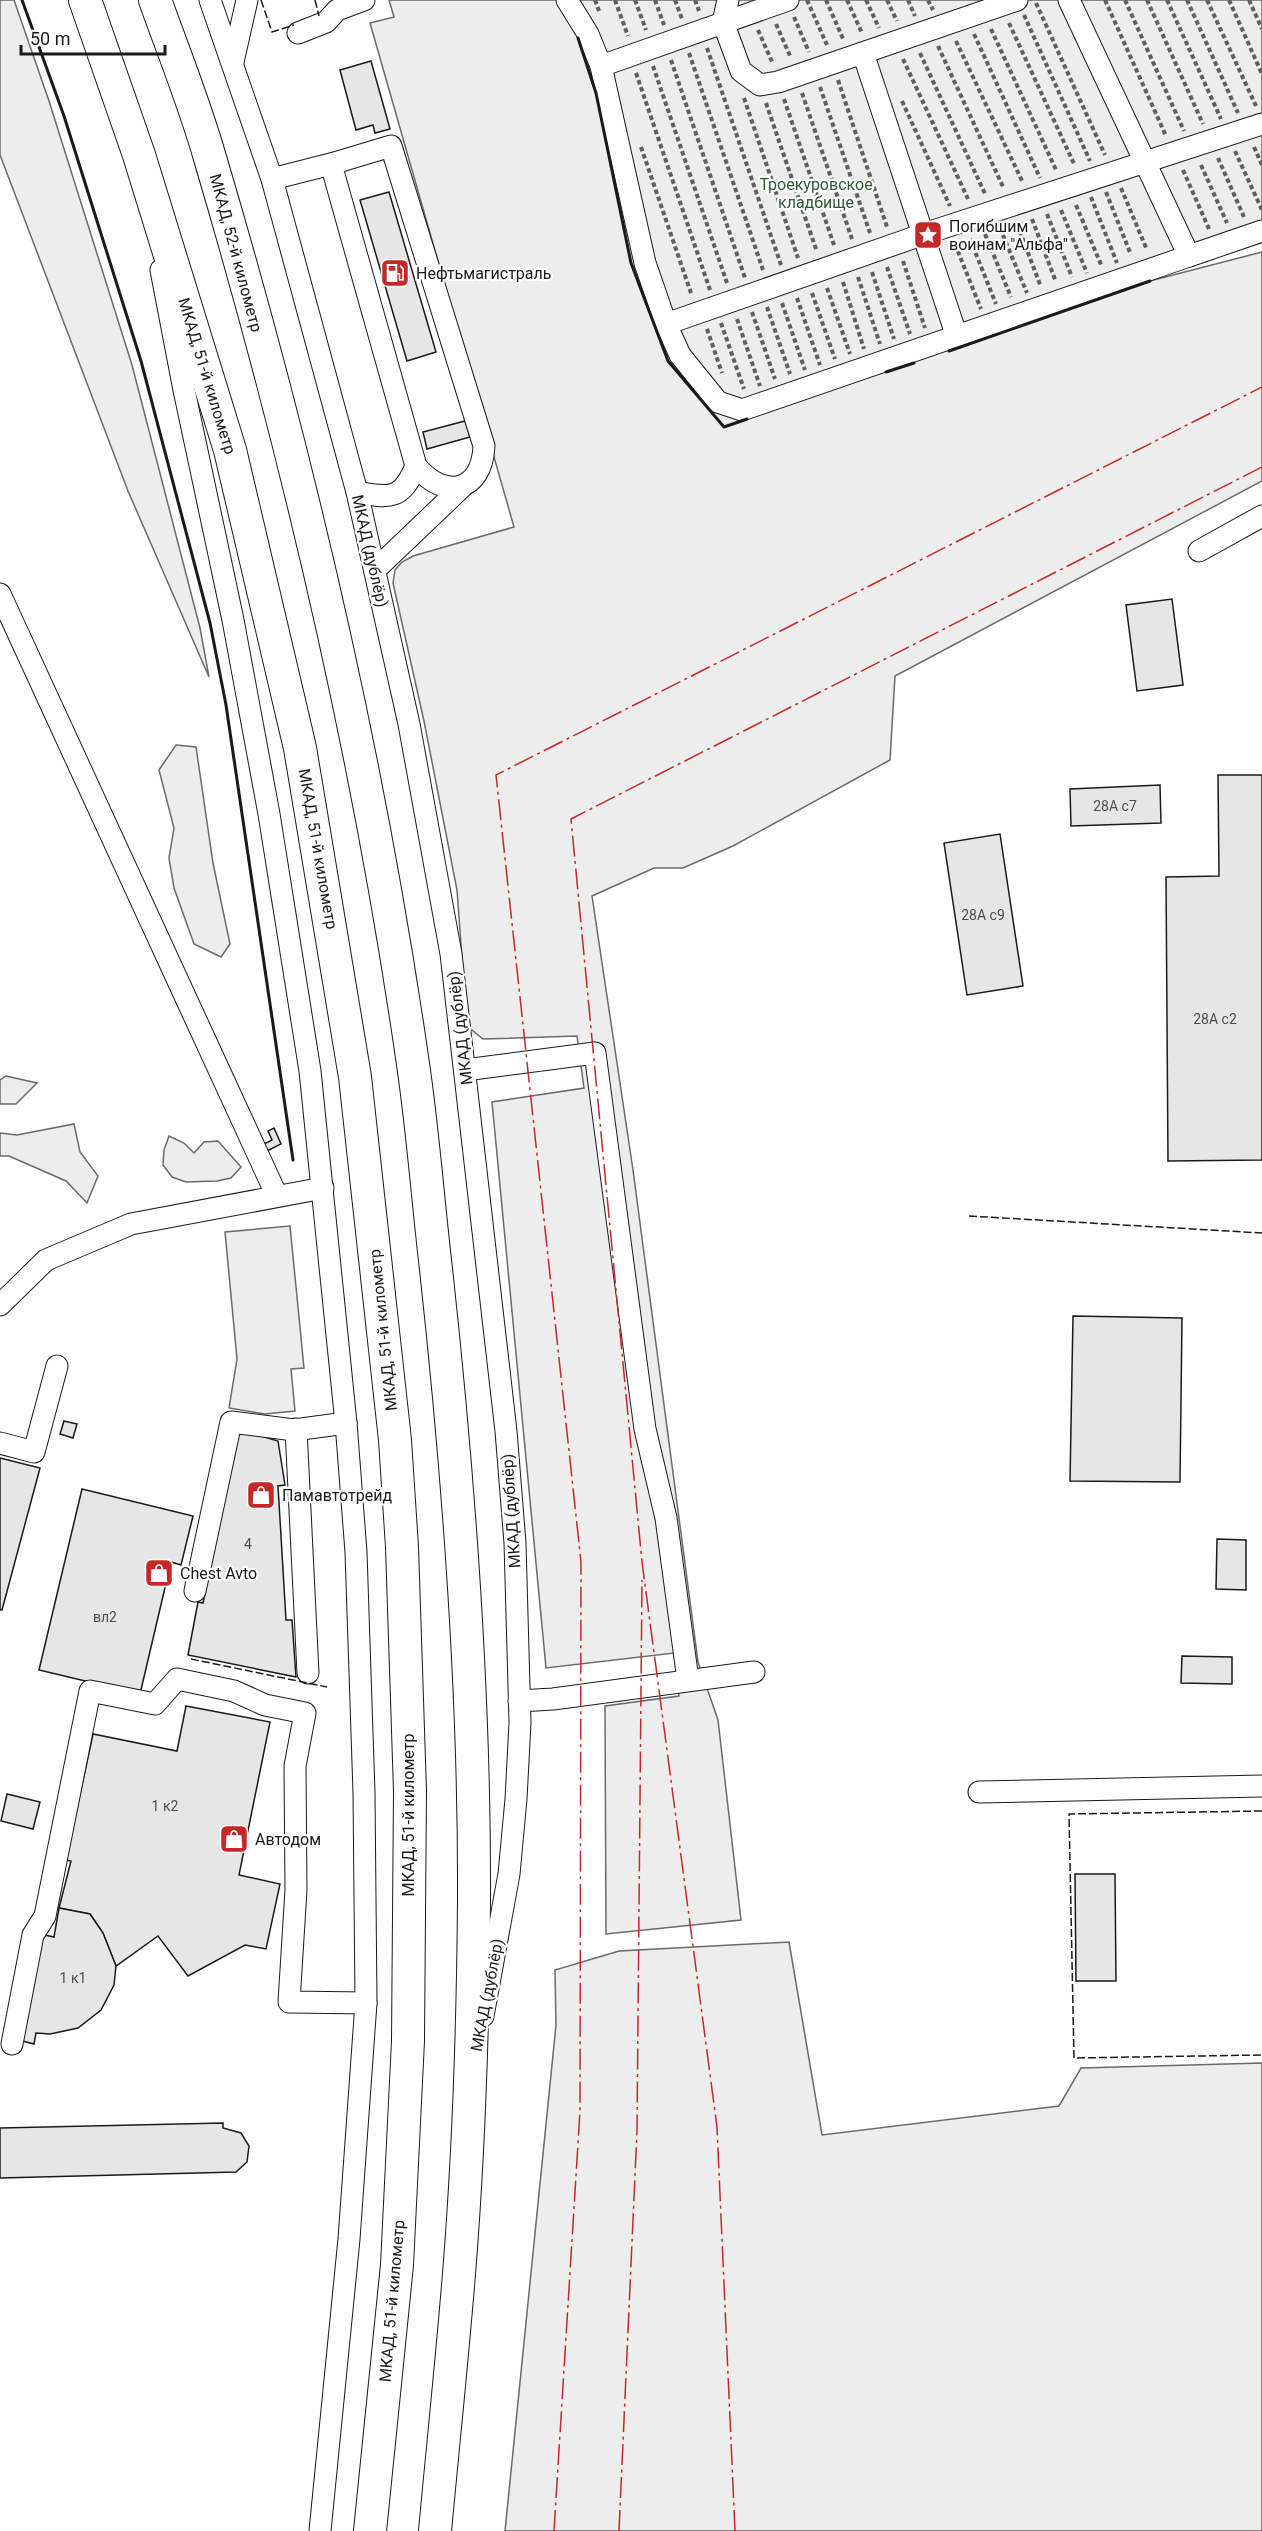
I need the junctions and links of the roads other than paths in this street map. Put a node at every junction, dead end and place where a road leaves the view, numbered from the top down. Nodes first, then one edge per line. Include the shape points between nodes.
1 (85, 0) edge
2 (155, 0) edge
3 (210, 0) edge
4 (247, 0) edge
5 (364, 0) edge
6 (567, 0) edge
7 (728, 0) edge
8 (1069, 0) edge
9 (772, 4) edge
10 (723, 22) junction
11 (298, 33) dead end
12 (880, 47) edge
13 (233, 62) junction
14 (601, 66) junction
15 (1215, 138) edge
16 (139, 155) junction
17 (1146, 163) junction
18 (331, 164) junction
19 (272, 179) junction
20 (924, 234) junction
21 (1241, 238) edge
22 (1189, 256) junction
23 (666, 324) junction
24 (957, 337) junction
25 (416, 466) junction
26 (462, 487) junction
27 (357, 492) junction
28 (1262, 516) edge
29 (1199, 551) dead end
30 (375, 570) junction
31 (0, 594) edge
32 (465, 1070) junction
33 (322, 1188) junction
34 (277, 1196) junction
35 (0, 1305) edge
36 (57, 1366) dead end
37 (346, 1424) junction
38 (296, 1429) junction
39 (0, 1443) edge
40 (195, 1591) dead end
41 (754, 1672) dead end
42 (308, 1673) dead end
43 (688, 1680) junction
44 (519, 1701) junction
45 (1262, 1786) edge
46 (979, 1792) dead end
47 (366, 2003) junction
48 (12, 2044) dead end
49 (470, 2081) junction
50 (320, 2531) edge
51 (370, 2531) edge
52 (435, 2531) edge

1 - 16 highway
2 - 49 highway, МКАД, 52-й километр via 209,153 306,510 355,733 397,960 414,1073 454,1429 462,1546 474,1899
3 - 13 street, МКАД (дублёр)
4 - 13 street
5 - 11 street via 337,10 326,22
6 - 14 street via 588,34
7 - 10 street
8 - 17 street
9 - 10 street
10 - 12 street via 741,71
10 - 14 street
12 - 20 street
13 - 19 street, МКАД (дублёр)
14 - 23 street via 645,263
15 - 17 street
16 - 33 street via 267,802 309,1071
16 - 51 highway, МКАД, 51-й километр via 230,450 300,748 355,1077 395,1440 410,1791 408,2041 397,2265
17 - 20 street
17 - 22 street
18 - 19 street
18 - 25 street
18 - 26 street via 391,146 484,446 483,462 475,477
19 - 27 street, МКАД (дублёр)
20 - 23 street
20 - 24 street
21 - 22 street
22 - 24 street
23 - 24 street via 680,355 718,402 833,379
25 - 26 street via 425,478 441,487
25 - 27 street via 408,485 395,494
26 - 30 street
27 - 30 street, МКАД (дублёр)
28 - 29 street
30 - 32 street, МКАД (дублёр) via 409,724 452,954
31 - 34 street
32 - 43 street via 595,1053 645,1429 666,1518
32 - 44 street, МКАД (дублёр) via 506,1431 515,1544
33 - 34 street
33 - 37 street
34 - 35 street via 131,1224 46,1260
36 - 39 street via 34,1452
37 - 38 street
37 - 47 street via 356,1552
38 - 40 street via 231,1422
38 - 42 street
41 - 43 street
43 - 44 street
44 - 49 street, МКАД (дублёр) via 509,1874
45 - 46 street
47 - 48 street via 289,2002 297,1890 295,1766 305,1713 265,1705 234,1691 177,1679 155,1704 90,1691 45,1916 33,1935
47 - 50 street via 349,2239
49 - 52 highway via 460,2269

